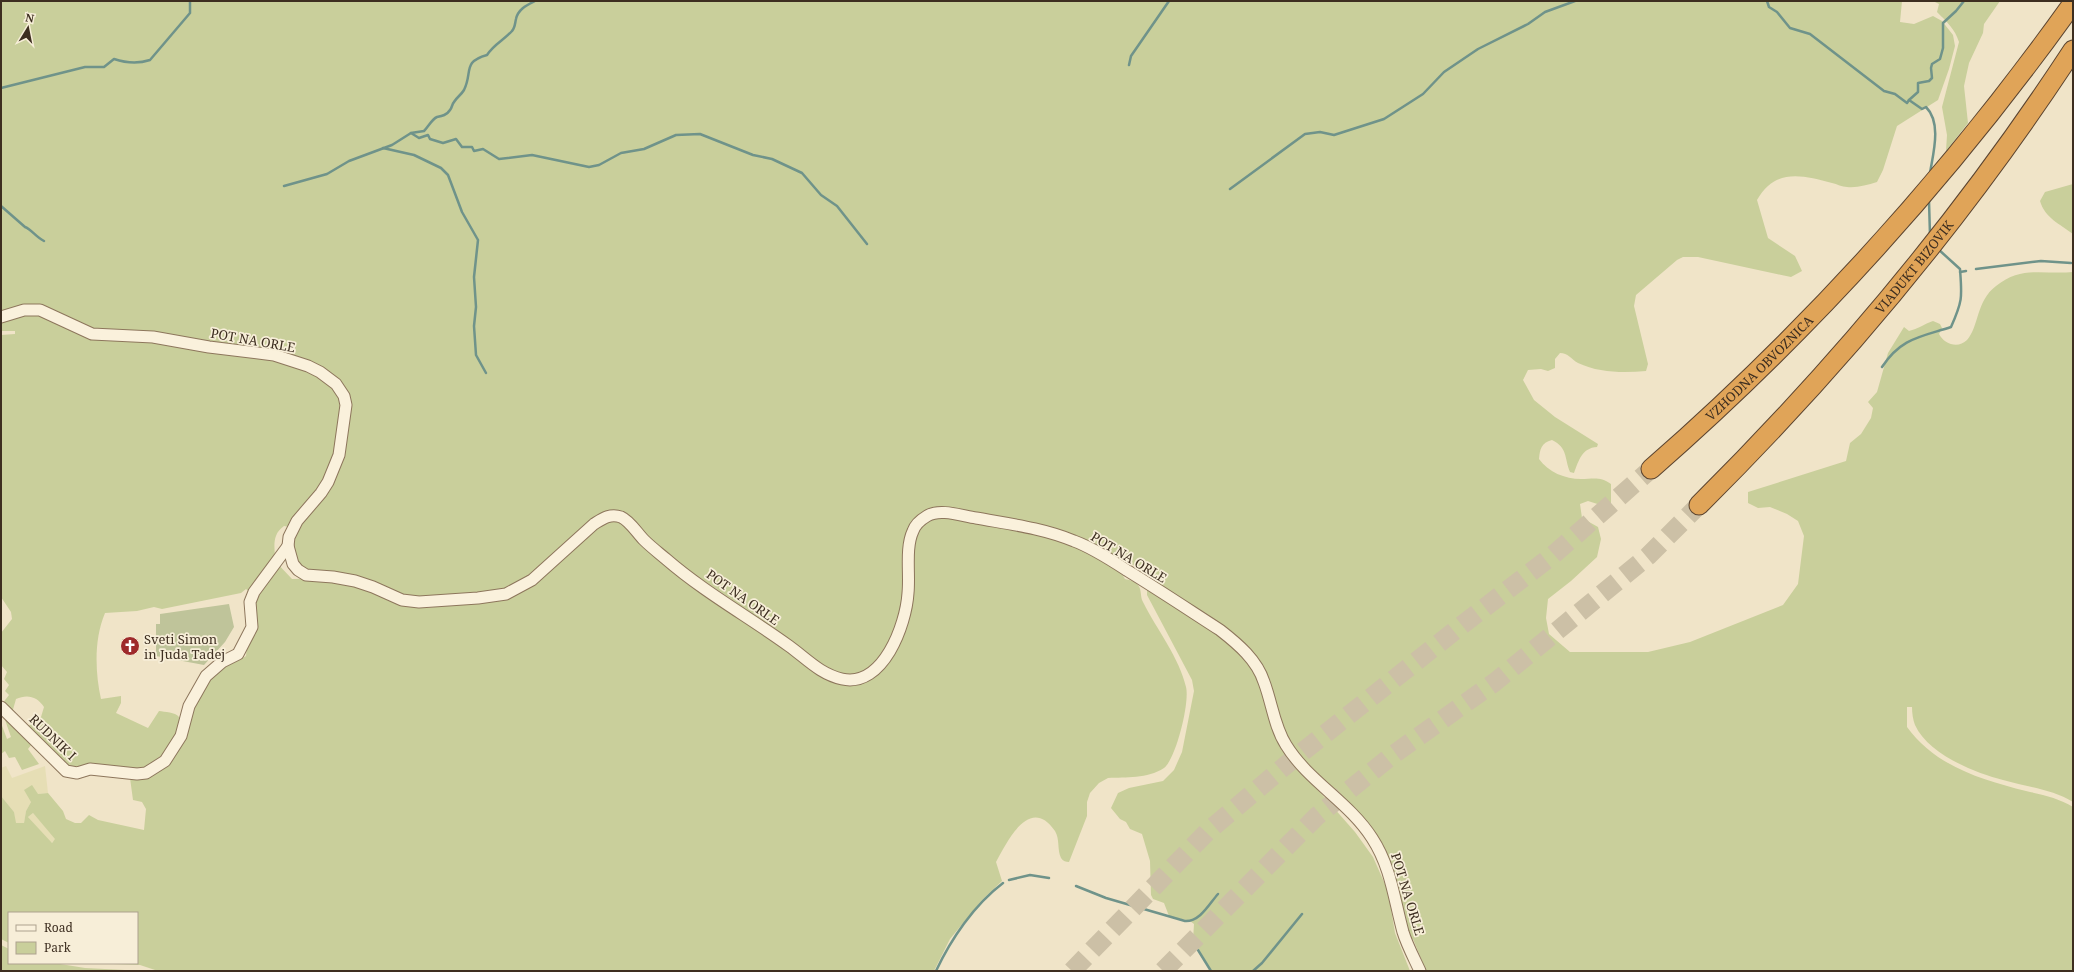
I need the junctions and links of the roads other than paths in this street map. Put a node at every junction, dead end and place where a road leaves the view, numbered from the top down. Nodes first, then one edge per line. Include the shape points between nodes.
1 (2073, 3) edge
2 (2073, 50) edge
3 (1, 317) edge
4 (1651, 469) tunnel mouth
5 (1699, 505) tunnel mouth
6 (288, 546) junction
7 (1, 707) edge
8 (1420, 971) edge

1 - 4 highway, VZHODNA OBVOZNICA via 1992,111 1934,182 1862,263 1740,388
2 - 5 highway, VIADUKT BIZOVIK via 1989,171 1922,259 1836,361
3 - 6 street, POT NA ORLE via 24,310 40,310 92,334 153,336 209,347 274,355 308,366 328,378 342,391 346,405 339,455 325,488 297,521 289,537
6 - 7 street, RUDNIK I via 254,592 250,602 252,627 238,654 222,662 206,676 189,706 181,736 174,750 156,768 137,774 90,769 72,773 66,771
6 - 8 street, POT NA ORLE via 292,564 306,575 332,577 373,586 402,600 444,602 506,594 518,589 532,580 594,524 603,518 622,517 669,562 815,667 829,675 854,681 875,670 887,656 896,639 908,594 912,531 928,514 955,514 1036,529 1074,540 1104,555 1220,630 1248,655 1264,681 1278,730 1286,744 1308,772 1354,814 1383,855 1404,934

